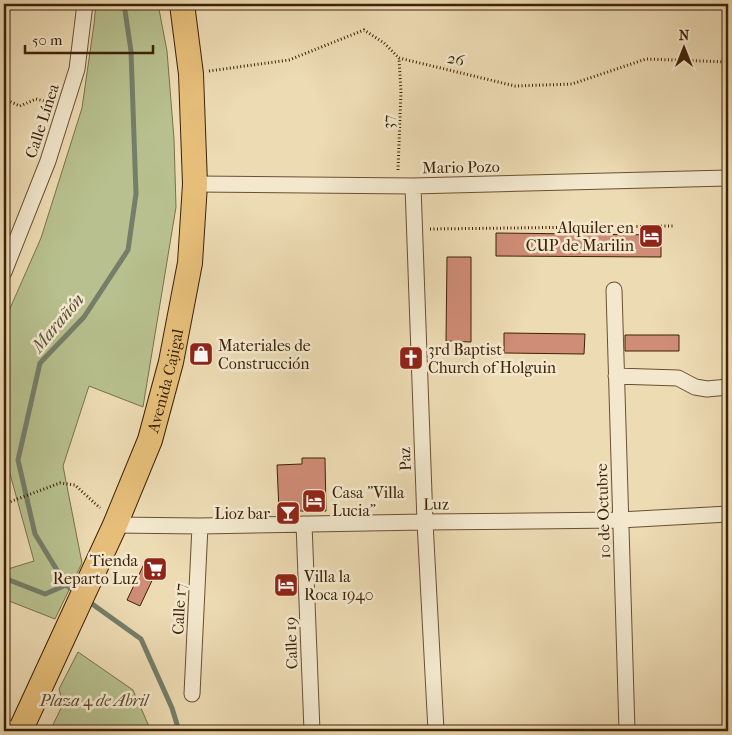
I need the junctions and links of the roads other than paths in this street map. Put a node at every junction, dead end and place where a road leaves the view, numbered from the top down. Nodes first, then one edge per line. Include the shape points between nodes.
1 (85, 4) edge
2 (182, 4) edge
3 (728, 178) edge
4 (194, 184) junction
5 (413, 186) junction
6 (4, 272) edge
7 (614, 290) dead end
8 (616, 376) junction
9 (728, 388) edge
10 (728, 514) edge
11 (620, 520) junction
12 (425, 522) junction
13 (116, 523) junction
14 (304, 524) junction
15 (200, 526) junction
16 (192, 694) dead end
17 (4, 722) edge
18 (19, 731) edge
19 (312, 731) edge
20 (436, 731) edge
21 (627, 731) edge

1 - 6 street, Calle Línea via 76,69 65,106 48,161
2 - 4 main road, Avenida Cajigal via 191,74
3 - 5 street, Mario Pozo
4 - 5 street, Mario Pozo
4 - 13 main road, Avenida Cajigal via 190,263 171,362 150,440
5 - 12 street, Paz
7 - 8 street, 10 de Octubre
8 - 9 street via 678,378 707,390
8 - 11 street, 10 de Octubre
10 - 11 street, Luz
11 - 12 street, Luz
11 - 21 street, 10 de Octubre
12 - 14 street, Luz
12 - 20 street, Paz
13 - 15 street, Luz
13 - 18 main road, Avenida Cajigal
14 - 15 street, Luz
14 - 19 street, Calle 19
15 - 16 street, Calle 17
17 - 18 lane

